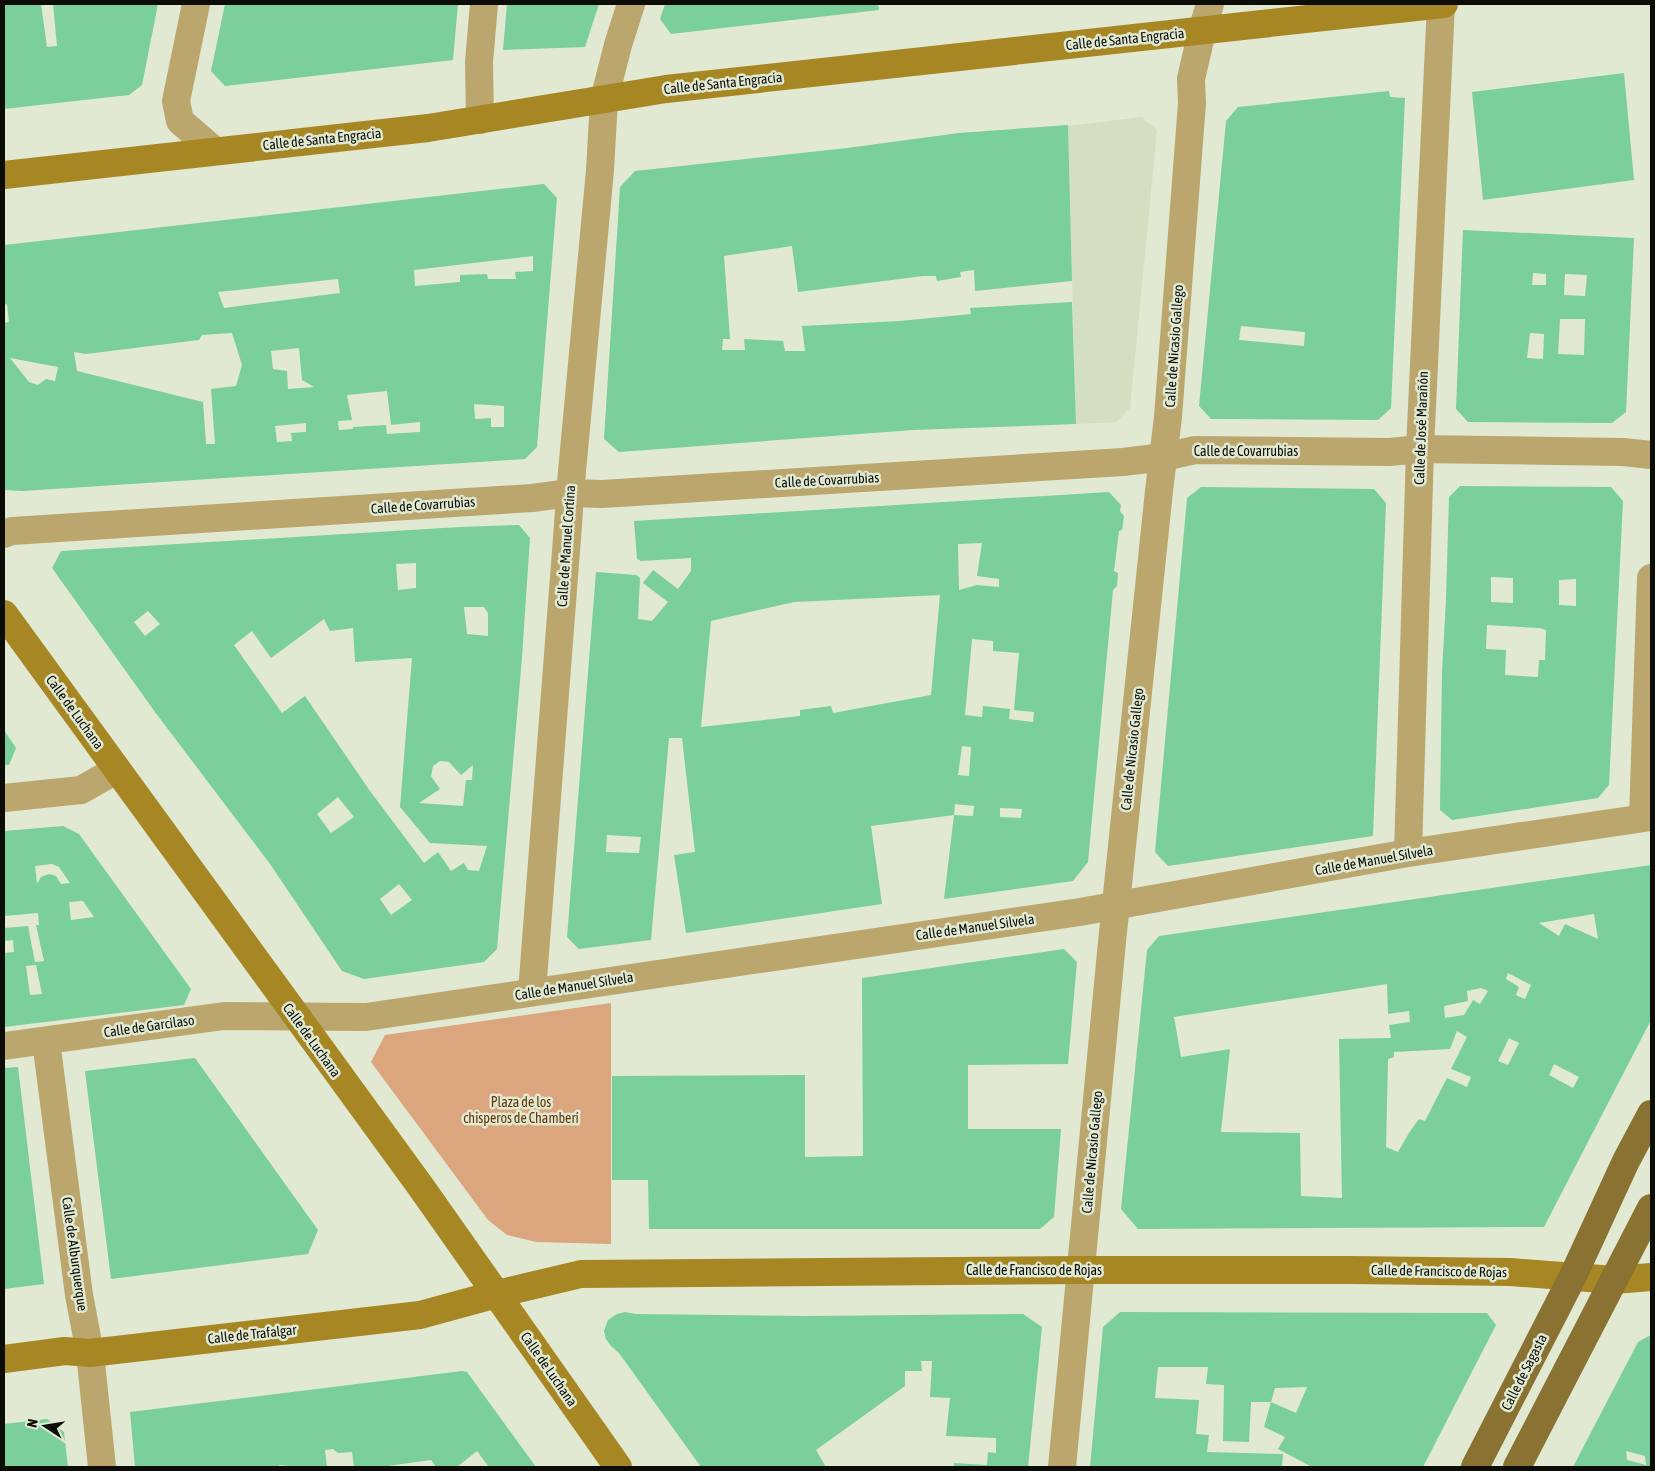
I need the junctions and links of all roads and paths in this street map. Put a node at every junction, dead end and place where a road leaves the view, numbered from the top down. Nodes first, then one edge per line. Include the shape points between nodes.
1 (196, 4) edge
2 (484, 4) edge
3 (631, 4) edge
4 (1210, 4) edge
5 (1442, 4) edge
6 (1202, 31) junction
7 (604, 100) junction
8 (480, 120) junction
9 (215, 151) junction
10 (4, 175) edge
11 (1420, 449) junction
12 (1651, 455) edge
13 (1164, 457) junction
14 (570, 493) junction
15 (4, 534) edge
16 (1651, 578) edge
17 (4, 614) edge
18 (116, 770) junction
19 (4, 798) edge
20 (1647, 818) edge
21 (1408, 853) junction
22 (1116, 904) junction
23 (532, 992) junction
24 (296, 1017) junction
25 (46, 1040) junction
26 (4, 1046) edge
27 (1651, 1114) edge
28 (1651, 1208) edge
29 (1081, 1270) junction
30 (1573, 1276) junction
31 (1651, 1277) edge
32 (1614, 1280) junction
33 (497, 1294) junction
34 (90, 1353) junction
35 (4, 1360) edge
36 (102, 1467) edge
37 (618, 1467) edge
38 (1062, 1467) edge
39 (1475, 1467) edge
40 (1517, 1467) edge

1 - 9 street via 176,101 180,120
2 - 8 street
3 - 7 street, Calle de Manuel Cortina
4 - 6 street, Calle de Nicasio Gallego
5 - 6 street, Calle de Santa Engracia
5 - 11 street, Calle de José Marañón
6 - 7 street, Calle de Santa Engracia via 673,88
6 - 13 street, Calle de Nicasio Gallego via 1191,80 1192,103
7 - 8 street, Calle de Santa Engracia
7 - 14 street, Calle de Manuel Cortina
8 - 9 street, Calle de Santa Engracia
9 - 10 street, Calle de Santa Engracia
11 - 12 street, Calle de Covarrubias
11 - 13 street, Calle de Covarrubias via 1390,452 1195,450
11 - 21 street, Calle de José Marañón
13 - 14 street, Calle de Covarrubias via 602,494
13 - 22 street, Calle de Nicasio Gallego
14 - 15 street, Calle de Covarrubias
14 - 23 street, Calle de Manuel Cortina
16 - 20 street
17 - 18 street, Calle de Luchana
18 - 19 street via 81,790
18 - 24 street, Calle de Luchana
20 - 21 street, Calle de Manuel Silvela
21 - 22 street, Calle de Manuel Silvela
22 - 23 street, Calle de Manuel Silvela
22 - 29 street, Calle de Nicasio Gallego
23 - 24 street, Calle de Manuel Silvela via 366,1017
24 - 25 street, Calle de Garcilaso via 224,1016
24 - 33 street, Calle de Luchana
25 - 26 street, Calle de Garcilaso
25 - 34 street, Calle de Alburquerque via 79,1295
27 - 30 main road, Calle de Sagasta
28 - 32 main road
29 - 30 street, Calle de Francisco de Rojas via 1495,1271
29 - 33 street, Calle de Francisco de Rojas via 581,1274
29 - 38 street, Calle de Nicasio Gallego
30 - 32 street
30 - 39 main road, Calle de Sagasta
31 - 32 street
32 - 40 main road
33 - 34 street, Calle de Trafalgar via 420,1315
33 - 37 street, Calle de Luchana
34 - 35 street, Calle de Trafalgar via 66,1351
34 - 36 street, Calle de Alburquerque

